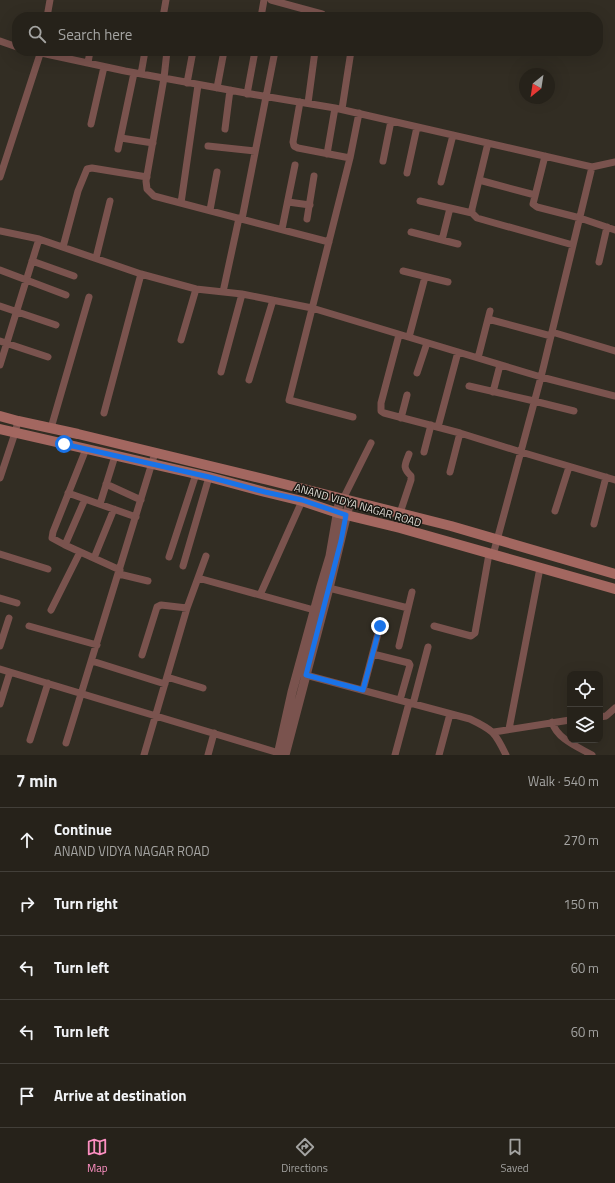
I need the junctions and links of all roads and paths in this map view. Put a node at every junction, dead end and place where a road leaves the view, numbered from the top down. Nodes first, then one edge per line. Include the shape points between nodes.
1 (50, 0) edge
2 (166, 0) edge
3 (264, 0) edge
4 (271, 0) edge
5 (48, 12) edge
6 (164, 12) edge
7 (262, 12) edge
8 (315, 12) edge
9 (0, 41) edge
10 (12, 45) edge
11 (40, 56) edge
12 (58, 56) edge
13 (89, 56) edge
14 (143, 56) edge
15 (166, 56) edge
16 (192, 56) edge
17 (223, 56) edge
18 (254, 56) edge
19 (274, 56) edge
20 (314, 56) edge
21 (350, 56) edge
22 (88, 63) junction
23 (104, 67) junction
24 (137, 73) junction
25 (164, 78) junction
26 (187, 83) junction
27 (198, 85) junction
28 (217, 88) junction
29 (230, 90) junction
30 (247, 94) junction
31 (266, 96) junction
32 (300, 102) junction
33 (308, 103) junction
34 (338, 109) junction
35 (359, 113) junction
36 (391, 120) junction
37 (91, 124) dead end
38 (417, 126) junction
39 (225, 129) dead end
40 (453, 135) junction
41 (121, 138) junction
42 (153, 143) junction
43 (488, 143) junction
44 (208, 146) dead end
45 (118, 149) dead end
46 (255, 151) junction
47 (327, 154) junction
48 (544, 156) junction
49 (350, 158) junction
50 (383, 161) dead end
51 (615, 162) edge
52 (296, 165) dead end
53 (592, 167) junction
54 (217, 172) dead end
55 (407, 173) dead end
56 (0, 176) edge
57 (314, 176) dead end
58 (147, 177) junction
59 (479, 180) junction
60 (441, 182) dead end
61 (535, 195) junction
62 (110, 201) dead end
63 (420, 201) dead end
64 (181, 202) junction
65 (288, 202) junction
66 (310, 205) junction
67 (450, 208) junction
68 (210, 210) junction
69 (472, 213) junction
70 (240, 218) junction
71 (580, 218) junction
72 (308, 219) dead end
73 (607, 227) junction
74 (282, 229) junction
75 (615, 230) edge
76 (0, 231) edge
77 (411, 232) dead end
78 (39, 239) junction
79 (442, 240) junction
80 (329, 242) junction
81 (458, 244) dead end
82 (573, 245) junction
83 (63, 247) junction
84 (96, 258) junction
85 (32, 261) junction
86 (599, 262) dead end
87 (0, 270) edge
88 (403, 271) dead end
89 (141, 274) junction
90 (74, 276) dead end
91 (425, 277) junction
92 (27, 279) junction
93 (448, 282) dead end
94 (196, 289) junction
95 (223, 292) junction
96 (242, 294) junction
97 (66, 295) dead end
98 (89, 297) dead end
99 (273, 300) junction
100 (0, 306) edge
101 (312, 308) junction
102 (17, 311) junction
103 (490, 311) dead end
104 (488, 319) junction
105 (56, 325) dead end
106 (399, 334) junction
107 (552, 334) junction
108 (409, 338) junction
109 (181, 340) dead end
110 (3, 342) edge
111 (426, 343) junction
112 (615, 351) edge
113 (458, 352) junction
114 (48, 357) dead end
115 (478, 358) junction
116 (0, 365) edge
117 (500, 365) junction
118 (221, 372) dead end
119 (417, 373) dead end
120 (541, 377) junction
121 (249, 380) dead end
122 (469, 386) dead end
123 (493, 392) junction
124 (407, 395) dead end
125 (615, 396) edge
126 (534, 400) junction
127 (574, 412) dead end
128 (104, 413) dead end
129 (0, 416) edge
130 (352, 417) dead end
131 (402, 418) junction
132 (18, 421) junction
133 (431, 425) junction
134 (438, 427) junction
135 (51, 428) junction
136 (0, 429) edge
137 (15, 433) junction
138 (460, 433) junction
139 (371, 443) dead end
140 (86, 449) junction
141 (424, 452) dead end
142 (521, 452) junction
143 (155, 453) junction
144 (409, 454) dead end
145 (115, 456) junction
146 (151, 465) junction
147 (568, 467) junction
148 (450, 472) dead end
149 (196, 474) junction
150 (209, 477) junction
151 (606, 477) junction
152 (0, 478) edge
153 (615, 480) edge
154 (106, 484) junction
155 (68, 492) junction
156 (85, 499) junction
157 (344, 499) junction
158 (141, 500) junction
159 (302, 500) junction
160 (100, 504) junction
161 (114, 509) junction
162 (555, 511) dead end
163 (342, 514) junction
164 (400, 514) junction
165 (136, 517) junction
166 (594, 524) dead end
167 (497, 539) junction
168 (65, 545) junction
169 (80, 552) junction
170 (0, 554) edge
171 (491, 555) junction
172 (206, 556) dead end
173 (169, 557) dead end
174 (94, 558) junction
175 (183, 566) dead end
176 (540, 568) junction
177 (48, 569) dead end
178 (119, 572) junction
179 (615, 574) edge
180 (198, 578) junction
181 (148, 582) dead end
182 (325, 587) junction
183 (615, 589) edge
184 (412, 592) dead end
185 (260, 595) junction
186 (0, 598) edge
187 (17, 603) dead end
188 (187, 608) junction
189 (408, 608) junction
190 (51, 610) dead end
191 (314, 610) junction
192 (9, 618) dead end
193 (29, 626) dead end
194 (380, 626) dead end
195 (434, 626) dead end
196 (97, 645) junction
197 (0, 646) edge
198 (399, 646) dead end
199 (428, 647) dead end
200 (372, 654) junction
201 (142, 655) dead end
202 (92, 661) junction
203 (0, 669) edge
204 (10, 672) junction
205 (301, 674) junction
206 (167, 677) junction
207 (48, 683) junction
208 (165, 684) junction
209 (203, 688) dead end
210 (363, 690) junction
211 (82, 693) junction
212 (400, 700) junction
213 (411, 703) junction
214 (0, 704) edge
215 (615, 708) edge
216 (450, 714) junction
217 (154, 716) junction
218 (603, 716) edge
219 (567, 720) edge
220 (552, 722) junction
221 (509, 729) junction
222 (494, 732) junction
223 (214, 733) junction
224 (30, 740) dead end
225 (66, 743) dead end
226 (583, 753) edge
227 (281, 754) edge
228 (144, 755) edge
229 (208, 755) edge
230 (395, 755) edge
231 (439, 755) edge
232 (506, 755) edge
233 (592, 755) edge

1 - 5 street
2 - 6 street
3 - 7 street
4 - 8 street
9 - 10 street
11 - 56 street
12 - 22 street
13 - 22 street
14 - 24 street
15 - 25 street
16 - 26 street
17 - 28 street
18 - 30 street
19 - 31 street
20 - 33 street
21 - 34 street
22 - 23 street
23 - 24 street
23 - 37 street
24 - 25 street
24 - 41 street
25 - 26 street
25 - 42 street
26 - 27 street
27 - 28 street
27 - 64 street
28 - 29 street
29 - 30 street
29 - 39 street
30 - 31 street
31 - 32 street
31 - 46 street
32 - 33 street
32 - 47 street via 294,146
33 - 34 street
34 - 35 street
34 - 47 street
35 - 36 street
35 - 49 street
36 - 38 street
36 - 50 street
38 - 40 street
38 - 55 street
40 - 43 street
40 - 60 street
41 - 42 street
41 - 45 street
42 - 58 street
43 - 48 street
43 - 59 street
44 - 46 street
46 - 70 street
47 - 49 street
48 - 53 street
48 - 61 street
49 - 80 street
51 - 53 street
52 - 65 street
53 - 71 street
54 - 68 street
57 - 66 street
58 - 64 street via 148,190 154,196
58 - 83 street via 87,169 78,191
59 - 61 street
59 - 69 street
61 - 71 street via 533,204 538,207
62 - 84 street
63 - 67 street
64 - 68 street
65 - 66 street
65 - 74 street
66 - 72 street
67 - 69 street
67 - 79 street
68 - 70 street
69 - 82 street via 476,218
70 - 74 street
70 - 95 street
71 - 73 street
71 - 82 street
73 - 75 street
73 - 86 street
74 - 80 street
76 - 78 street
77 - 79 street
78 - 83 street
78 - 85 street
79 - 81 street
80 - 101 street
82 - 107 street
83 - 84 street
84 - 89 street
85 - 90 street
85 - 92 street
87 - 92 street
88 - 91 street
89 - 94 street
89 - 128 street
91 - 93 street
91 - 108 street
92 - 97 street
92 - 102 street
94 - 95 street
94 - 109 street
95 - 96 street
96 - 99 street
96 - 118 street
98 - 135 street
99 - 101 street
99 - 121 street
100 - 102 street
101 - 106 street
101 - 130 street via 289,400
102 - 105 street
102 - 110 street
103 - 104 street
104 - 107 street
104 - 115 street
106 - 108 street
106 - 131 street via 380,408 384,413
107 - 112 street
107 - 120 street
108 - 111 street
110 - 114 street
110 - 116 street
111 - 113 street
111 - 119 street
113 - 115 street
113 - 134 street
115 - 117 street
117 - 120 street
117 - 123 street
120 - 125 street
120 - 126 street
122 - 123 street
123 - 126 street
124 - 131 street
126 - 127 street
126 - 142 street
129 - 132 main road, ANAND VIDYA NAGAR ROAD
131 - 133 street
132 - 135 main road, ANAND VIDYA NAGAR ROAD
132 - 137 street
133 - 134 street
133 - 141 street
134 - 138 street
135 - 143 main road, ANAND VIDYA NAGAR ROAD
136 - 137 main road, ANAND VIDYA NAGAR ROAD
137 - 140 main road, ANAND VIDYA NAGAR ROAD
137 - 152 street
138 - 142 street
138 - 148 street
139 - 157 street
140 - 145 main road, ANAND VIDYA NAGAR ROAD
140 - 155 street
142 - 147 street
142 - 167 street
143 - 146 street
143 - 157 main road, ANAND VIDYA NAGAR ROAD
144 - 164 street via 404,466 411,480
145 - 146 main road, ANAND VIDYA NAGAR ROAD
145 - 154 street
146 - 149 main road, ANAND VIDYA NAGAR ROAD
146 - 158 street
147 - 151 street
147 - 162 street
149 - 150 main road, ANAND VIDYA NAGAR ROAD
149 - 173 street
150 - 159 main road, ANAND VIDYA NAGAR ROAD
150 - 175 street
151 - 153 street
151 - 166 street
154 - 158 street
154 - 160 street
155 - 156 street
155 - 168 street via 52,535 52,538
156 - 160 street
156 - 168 street
157 - 163 street
157 - 164 main road, ANAND VIDYA NAGAR ROAD
158 - 165 street
159 - 163 main road, ANAND VIDYA NAGAR ROAD
159 - 185 street
160 - 161 street
161 - 165 street
161 - 174 street
163 - 171 main road, ANAND VIDYA NAGAR ROAD
163 - 182 street
164 - 167 main road, ANAND VIDYA NAGAR ROAD
165 - 178 street
167 - 171 street
167 - 179 main road, ANAND VIDYA NAGAR ROAD
168 - 169 street
169 - 174 street
169 - 190 street
170 - 177 street
171 - 176 main road, ANAND VIDYA NAGAR ROAD
171 - 195 street via 475,633 472,636
172 - 180 street
174 - 178 street
176 - 183 main road, ANAND VIDYA NAGAR ROAD
176 - 221 street
178 - 181 street
178 - 196 street
180 - 185 street
180 - 188 street
182 - 189 street
182 - 191 street
182 - 205 street
184 - 189 street
185 - 191 street
186 - 187 street
188 - 201 street via 161,605 157,607
188 - 206 street
189 - 198 street
191 - 205 street
192 - 197 street
193 - 196 street
194 - 200 street
196 - 202 street
199 - 213 street
200 - 210 street
200 - 212 street via 409,663
202 - 208 street
202 - 211 street
203 - 204 street
204 - 207 street
204 - 214 street
205 - 210 street
205 - 227 street
206 - 208 street
206 - 209 street
207 - 211 street
207 - 224 street
208 - 217 street
210 - 212 street
211 - 217 street
211 - 225 street
212 - 213 street
213 - 216 street
213 - 230 street
215 - 218 street
216 - 222 street via 470,719
216 - 231 street
217 - 223 street
217 - 228 street
219 - 220 street
220 - 221 street
220 - 226 street via 562,737
221 - 222 street
222 - 232 street
223 - 227 street
223 - 229 street
226 - 233 street

